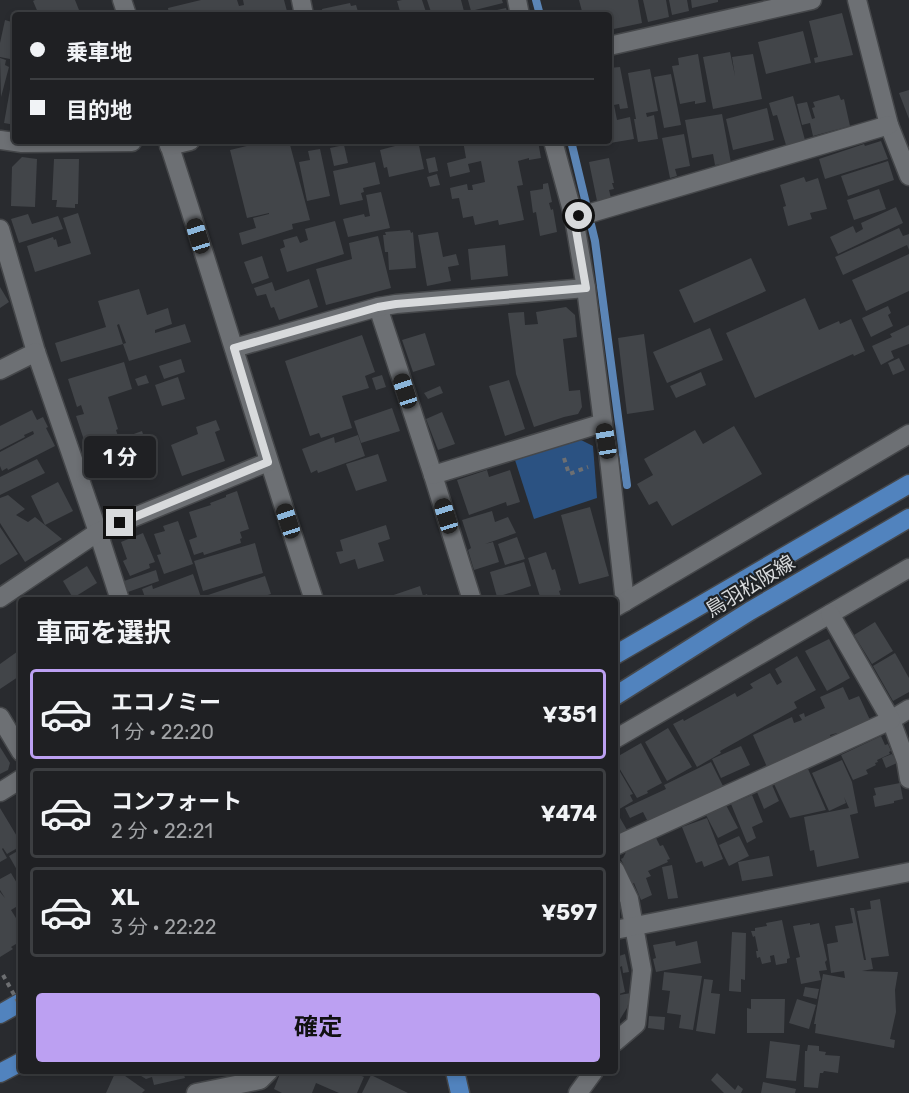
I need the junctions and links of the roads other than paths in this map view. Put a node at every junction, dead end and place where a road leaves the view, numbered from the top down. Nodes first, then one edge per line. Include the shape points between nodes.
1 (812, 0) edge
2 (857, 0) edge
3 (612, 45) edge
4 (889, 126) junction
5 (169, 144) edge
6 (554, 144) edge
7 (909, 176) edge
8 (576, 217) junction
9 (0, 229) edge
10 (586, 288) junction
11 (378, 307) junction
12 (234, 348) junction
13 (36, 352) junction
14 (0, 370) edge
15 (603, 423) junction
16 (909, 434) edge
17 (268, 462) junction
18 (433, 474) junction
19 (909, 484) edge
20 (909, 518) edge
21 (98, 532) junction
22 (909, 568) edge
23 (119, 597) edge
24 (313, 597) edge
25 (471, 597) edge
26 (0, 598) edge
27 (620, 605) edge
28 (830, 614) junction
29 (618, 653) edge
30 (618, 694) edge
31 (909, 709) edge
32 (0, 717) edge
33 (891, 720) junction
34 (618, 737) edge
35 (18, 747) edge
36 (909, 778) edge
37 (18, 781) edge
38 (0, 792) edge
39 (618, 845) edge
40 (909, 872) edge
41 (618, 876) edge
42 (634, 926) junction
43 (618, 929) edge
44 (18, 1004) edge
45 (0, 1014) edge
46 (618, 1039) edge
47 (18, 1064) edge
48 (0, 1073) edge
49 (266, 1074) edge
50 (456, 1074) edge
51 (592, 1074) edge
52 (196, 1093) edge
53 (460, 1093) edge
54 (578, 1093) edge

1 - 3 street
2 - 4 street
4 - 7 street
4 - 8 street
5 - 12 street
6 - 8 street
8 - 10 street
9 - 13 street
10 - 11 street
10 - 15 street
11 - 12 street
11 - 18 street
12 - 17 street
13 - 14 street
13 - 21 street
15 - 18 street
15 - 27 street
16 - 27 street
17 - 21 street
17 - 24 street
18 - 25 street
19 - 29 main road, 鳥羽松阪線
20 - 30 main road, 鳥羽松阪線
21 - 23 street
21 - 26 street
22 - 28 street
28 - 33 street
28 - 34 street
31 - 33 street
32 - 35 street
33 - 36 street
33 - 39 street
37 - 38 street
40 - 42 street
41 - 42 street via 629,899
42 - 43 street
42 - 46 street via 642,970 636,1024
44 - 45 main road
47 - 48 main road
49 - 52 street via 260,1080
50 - 53 main road
51 - 54 street

